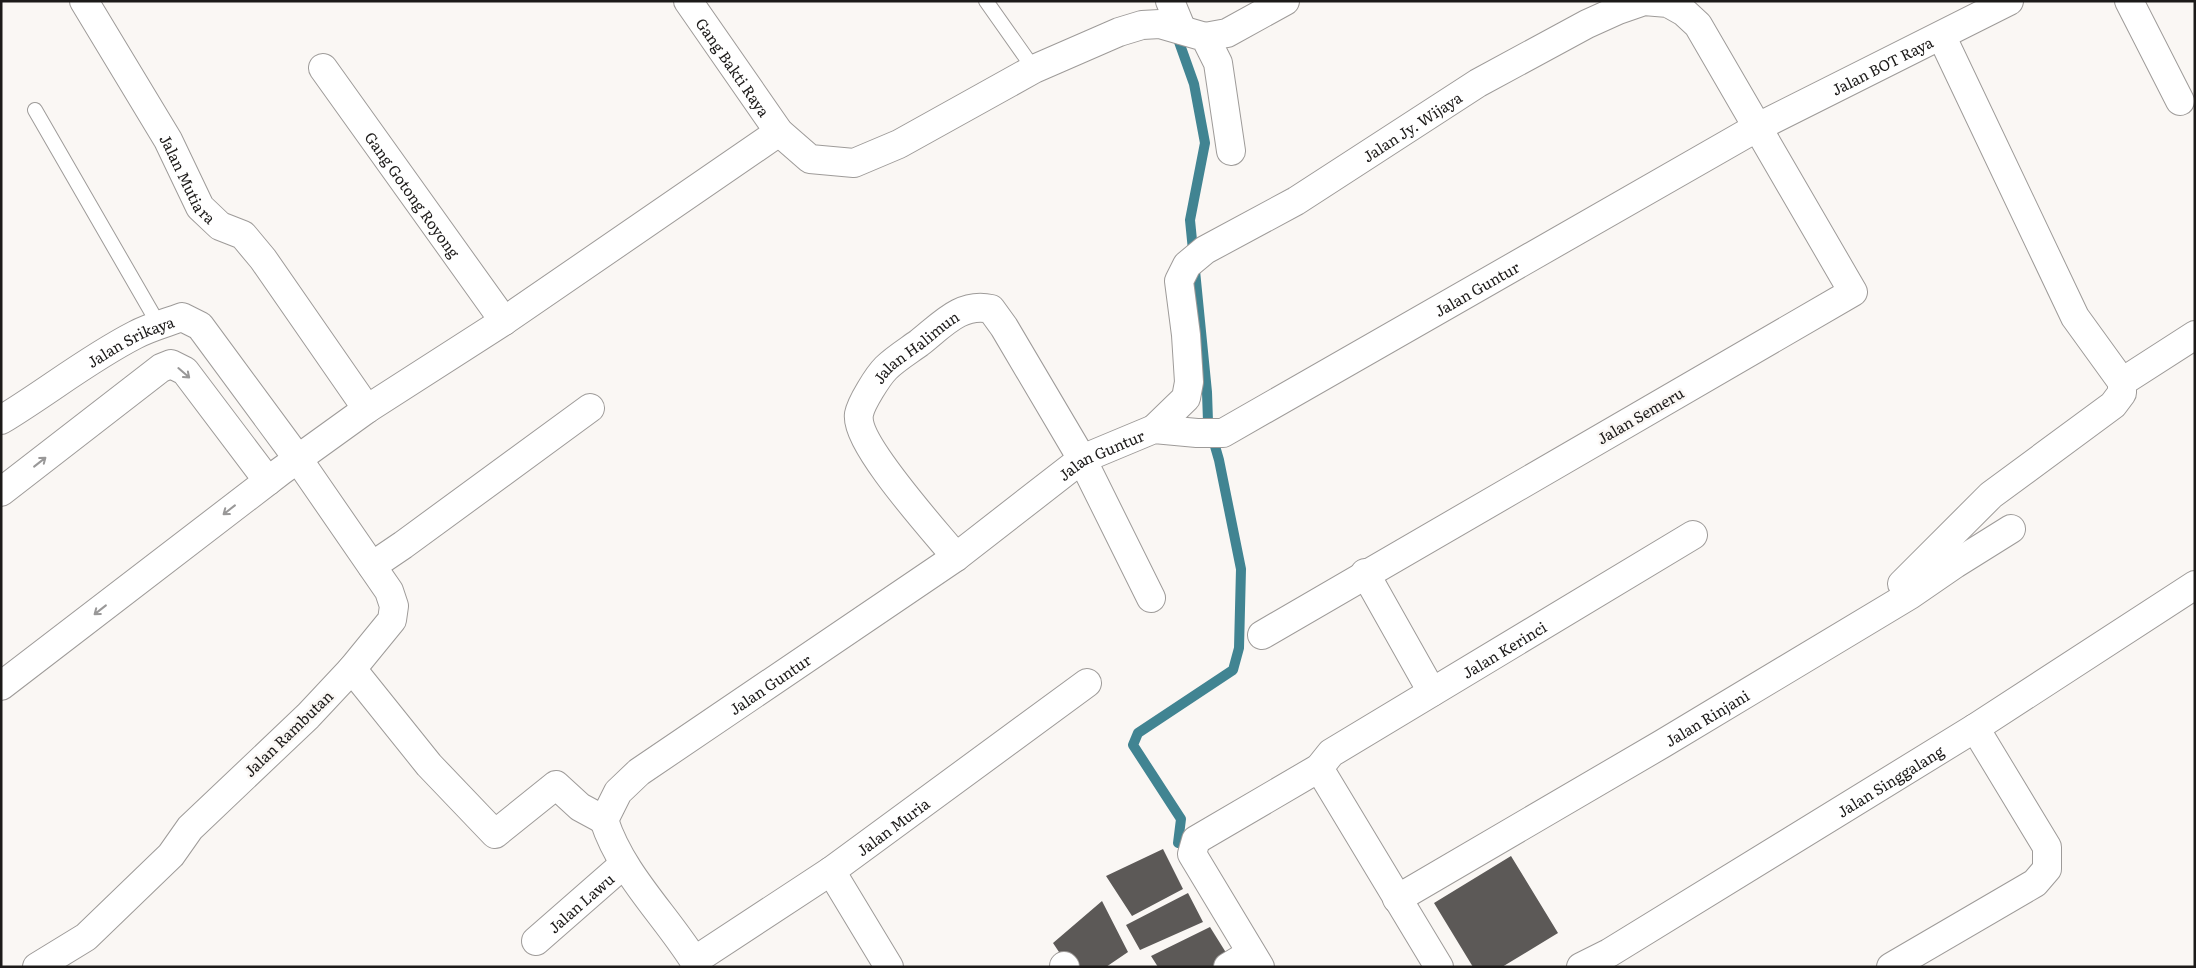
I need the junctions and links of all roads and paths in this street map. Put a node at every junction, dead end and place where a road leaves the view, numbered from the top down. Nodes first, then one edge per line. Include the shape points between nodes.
1 (84, 1) edge
2 (688, 1) edge
3 (986, 1) edge
4 (1170, 1) edge
5 (1285, 1) edge
6 (2129, 1) edge
7 (1994, 4) edge
8 (1194, 33) junction
9 (1942, 37) junction
10 (322, 68) dead end
11 (1034, 69) junction
12 (2180, 101) dead end
13 (35, 110) dead end
14 (1756, 128) junction
15 (779, 132) junction
16 (1231, 151) dead end
17 (504, 320) junction
18 (159, 325) junction
19 (2195, 335) edge
20 (2122, 382) junction
21 (590, 408) dead end
22 (367, 409) junction
23 (1, 420) edge
24 (1154, 428) junction
25 (298, 459) junction
26 (1082, 459) junction
27 (268, 481) junction
28 (1, 492) edge
29 (2011, 529) dead end
30 (1693, 535) dead end
31 (956, 557) junction
32 (372, 566) junction
33 (1365, 573) junction
34 (2195, 585) edge
35 (1910, 595) junction
36 (1151, 598) dead end
37 (1262, 635) dead end
38 (352, 669) junction
39 (1087, 683) dead end
40 (1, 686) edge
41 (1432, 692) junction
42 (1975, 728) junction
43 (1319, 768) junction
44 (604, 820) junction
45 (624, 864) junction
46 (831, 871) junction
47 (1396, 899) junction
48 (536, 941) dead end
49 (1256, 960) edge
50 (696, 964) edge
51 (37, 967) edge
52 (889, 967) edge
53 (1228, 967) edge
54 (1439, 967) edge
55 (1580, 967) edge
56 (1891, 967) edge

1 - 22 street, Jalan Mutiara via 168,140 200,207 220,226 243,235
2 - 15 street, Gang Bakti Raya
3 - 11 lane
4 - 8 street
5 - 8 street via 1227,33
6 - 12 street
7 - 9 street, Jalan BOT Raya
8 - 11 street, Gang Bakti Raya via 1160,24 1142,25
8 - 16 street via 1218,63
9 - 14 street, Jalan BOT Raya
9 - 20 street via 2075,317
10 - 17 street, Gang Gotong Royong
11 - 15 street, Gang Bakti Raya via 899,144 854,162 810,159
13 - 18 lane
14 - 24 street, Jalan Guntur via 1210,433
14 - 24 street, Jalan Jy. Wijaya via 1698,25 1684,12 1668,3 1644,1 1587,24 1478,83 1296,200 1196,257 1179,281 1186,335 1186,398
14 - 33 street, Jalan Semeru via 1853,292
15 - 17 street
17 - 22 street
18 - 23 street, Jalan Srikaya via 100,355
18 - 25 street, Jalan Srikaya via 182,317 200,326
19 - 20 street
20 - 35 street via 2122,393 2114,406 1991,495 1902,584
21 - 32 street
22 - 25 street
24 - 26 street, Jalan Guntur
25 - 27 street
25 - 32 street, Jalan Rambutan
26 - 31 street, Jalan Guntur
26 - 31 street, Jalan Halimun via 991,309 979,306 959,312 885,369 859,414 862,434 877,459
26 - 36 street, Jalan Halimun
28 -> 27 street via 161,368 171,364 185,371
27 -> 40 street
29 - 35 street, Jalan Rinjani
30 - 41 street, Jalan Kerinci
31 - 44 street, Jalan Guntur via 639,772 618,792
32 - 38 street, Jalan Rambutan via 389,591 394,611 392,620
33 - 37 street, Jalan Semeru
33 - 41 street
34 - 42 street, Jalan Singgalang
35 - 47 street, Jalan Rinjani
38 - 44 street via 429,765 495,834 556,785 580,807
38 - 51 street, Jalan Rambutan via 308,716 190,828 171,855 86,937
39 - 46 street, Jalan Muria
41 - 43 street, Jalan Kerinci via 1331,753
42 - 55 street, Jalan Singgalang via 1609,953
42 - 56 street via 2047,848 2047,869 2035,884
43 - 47 street
43 - 49 street, Jalan Kerinci via 1196,840 1192,854
44 - 45 street via 610,840
45 - 48 street, Jalan Lawu
45 - 50 street
46 - 50 street, Jalan Muria
46 - 52 street
47 - 54 street
49 - 53 street

